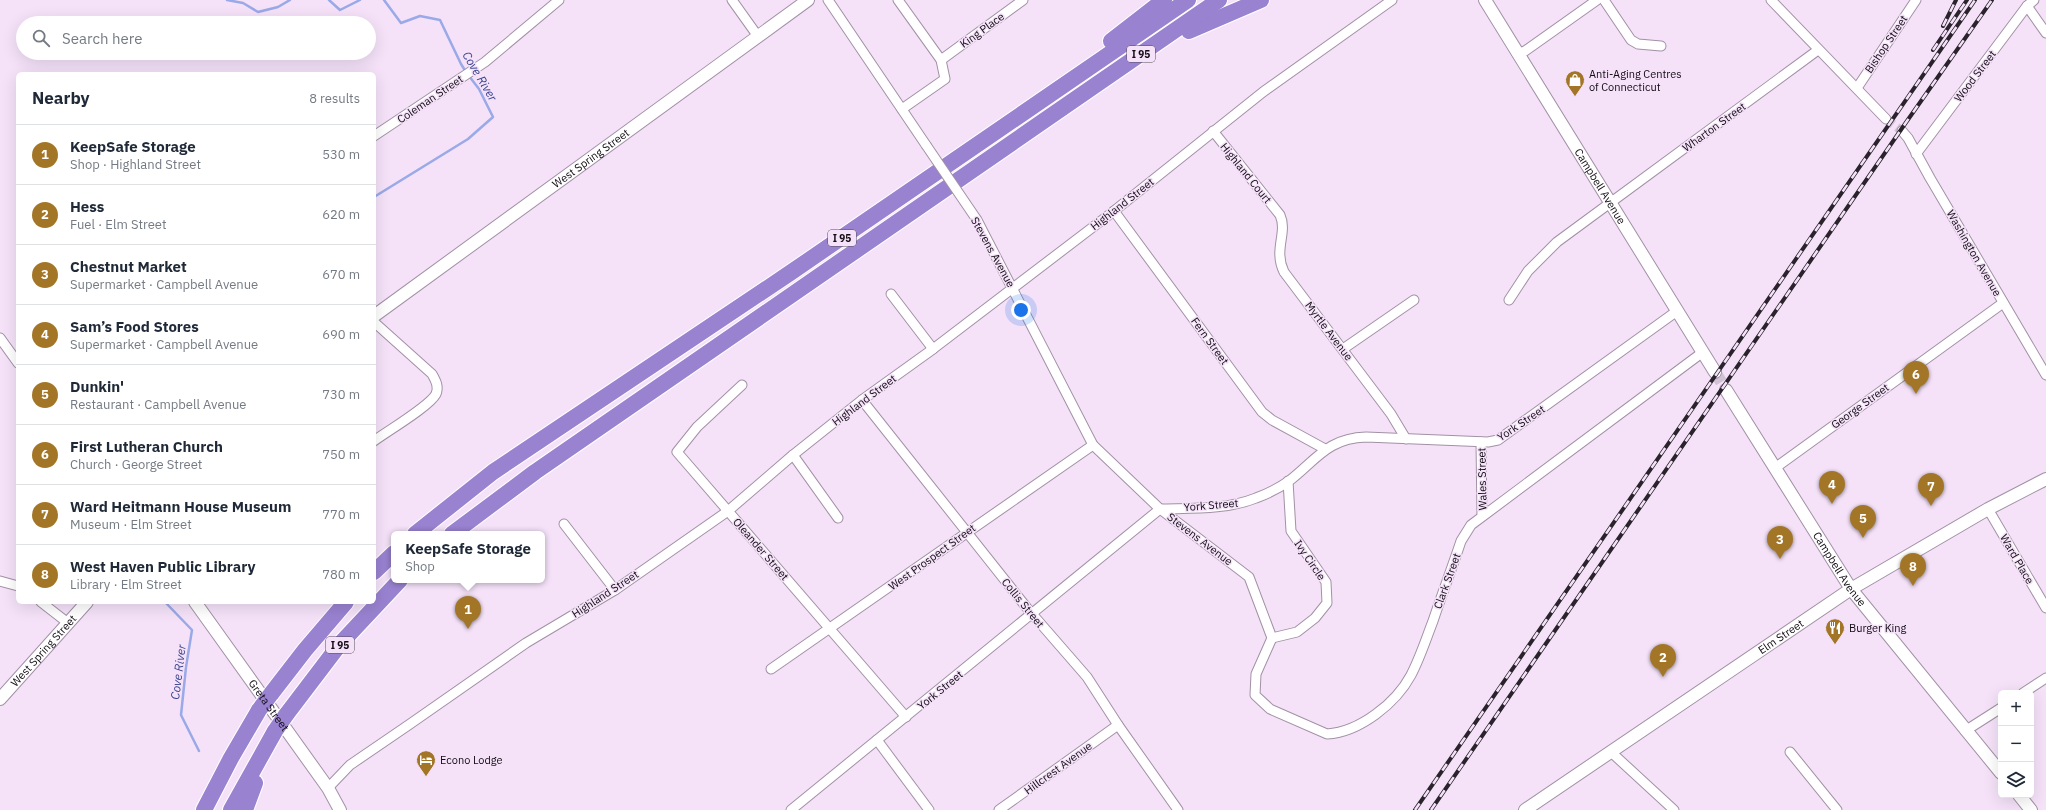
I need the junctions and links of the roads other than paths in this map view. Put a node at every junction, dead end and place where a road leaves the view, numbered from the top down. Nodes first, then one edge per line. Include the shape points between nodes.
1 (559, 0) edge
2 (732, 0) edge
3 (808, 0) edge
4 (828, 0) edge
5 (898, 0) edge
6 (1024, 0) edge
7 (1164, 0) edge
8 (1188, 0) edge
9 (1219, 0) edge
10 (1261, 0) edge
11 (1392, 0) edge
12 (1485, 0) edge
13 (1597, 0) edge
14 (1604, 0) edge
15 (1772, 0) edge
16 (1916, 0) edge
17 (2031, 3) edge
18 (2046, 33) edge
19 (757, 35) junction
20 (1661, 46) dead end
21 (1818, 50) junction
22 (1517, 54) junction
23 (941, 60) junction
24 (1857, 88) junction
25 (1062, 108) junction
26 (902, 109) junction
27 (1886, 119) tunnel mouth
28 (1213, 131) junction
29 (1902, 131) tunnel mouth
30 (376, 135) edge
31 (983, 141) junction
32 (1916, 154) junction
33 (1610, 204) junction
34 (1114, 211) junction
35 (1280, 215) joint
36 (1013, 287) junction
37 (891, 294) dead end
38 (1414, 300) dead end
39 (1509, 300) dead end
40 (2003, 303) junction
41 (1677, 311) junction
42 (376, 315) edge
43 (376, 324) edge
44 (0, 338) edge
45 (933, 349) junction
46 (1343, 349) junction
47 (1703, 352) junction
48 (16, 360) edge
49 (1715, 372) tunnel mouth
50 (2046, 375) edge
51 (742, 385) dead end
52 (1726, 390) tunnel mouth
53 (862, 400) junction
54 (1406, 439) junction
55 (376, 440) edge
56 (1481, 442) junction
57 (1094, 445) junction
58 (1325, 449) junction
59 (793, 455) junction
60 (1775, 468) junction
61 (2046, 479) edge
62 (1288, 481) junction
63 (1160, 509) junction
64 (1988, 509) junction
65 (728, 511) junction
66 (1482, 516) junction
67 (838, 518) dead end
68 (564, 524) dead end
69 (419, 531) edge
70 (456, 531) edge
71 (967, 532) junction
72 (391, 556) edge
73 (376, 570) edge
74 (0, 581) edge
75 (397, 583) edge
76 (16, 585) edge
77 (615, 590) junction
78 (1851, 590) junction
79 (44, 604) edge
80 (85, 604) edge
81 (196, 604) edge
82 (344, 604) edge
83 (2046, 608) edge
84 (1032, 614) junction
85 (68, 623) junction
86 (831, 629) junction
87 (1272, 638) junction
88 (771, 669) dead end
89 (2046, 678) edge
90 (2028, 690) edge
91 (0, 699) edge
92 (1998, 710) edge
93 (906, 717) junction
94 (1118, 725) junction
95 (275, 731) junction
96 (1965, 731) junction
97 (877, 740) junction
98 (1611, 752) junction
99 (1790, 752) dead end
100 (1998, 770) edge
101 (328, 788) junction
102 (2021, 798) edge
103 (204, 810) edge
104 (231, 810) edge
105 (245, 810) edge
106 (340, 810) edge
107 (791, 810) edge
108 (929, 810) edge
109 (999, 810) edge
110 (1178, 810) edge
111 (1525, 810) edge
112 (1674, 810) edge
113 (1837, 810) edge
114 (2031, 810) edge

1 - 30 street, Coleman Street via 468,73
2 - 19 street
3 - 19 main road, West Spring Street
4 - 26 street, Stevens Avenue
5 - 23 street
6 - 23 street, King Place
7 - 31 highway
8 - 31 highway, I 95
9 - 25 highway, I 95
10 - 25 highway via 1197,26
11 - 28 street, Highland Street
12 - 22 main road, Campbell Avenue
13 - 22 street
14 - 20 street via 1631,40 1638,44
15 - 21 street
16 - 24 street, Bishop Street
17 - 18 street
17 - 32 street, Wood Street
19 - 42 main road, West Spring Street
21 - 24 street
21 - 33 street, Wharton Street
22 - 33 main road, Campbell Avenue
23 - 26 street via 945,79
24 - 27 street
25 - 70 highway, I 95 via 541,468
26 - 36 street, Stevens Avenue, bridge via 976,220
28 - 34 street, Highland Street
28 - 35 street, Highland Court
29 - 32 street, Washington Avenue
31 - 69 highway, I 95 via 772,286 500,467
32 - 40 street, Washington Avenue
33 - 39 street, Wharton Street via 1557,242 1528,271
33 - 41 main road, Campbell Avenue
34 - 36 street, Highland Street
34 - 58 street, Fern Street via 1262,412
35 - 46 street, Myrtle Avenue via 1283,227 1279,250 1282,267
36 - 45 street, Highland Street
36 - 57 street, Stevens Avenue
37 - 45 street
38 - 46 street
40 - 50 street, Washington Avenue
40 - 60 street, George Street
41 - 47 main road, Campbell Avenue
41 - 56 street, York Street via 1503,438 1493,442
43 - 55 street via 432,374 437,388 431,400
44 - 48 street
45 - 53 street, Highland Street
46 - 54 street, Myrtle Avenue via 1391,414
47 - 49 main road, Campbell Avenue
47 - 66 street, Clark Street
51 - 65 street, Oleander Street via 697,427 677,452
52 - 60 main road, Campbell Avenue
53 - 59 street, Highland Street
53 - 71 street, Collis Street
54 - 56 street, York Street
54 - 58 street, York Street via 1357,437
56 - 66 street, Wales Street
57 - 63 street, Stevens Avenue
57 - 71 street, West Prospect Street
58 - 62 street, York Street
59 - 65 street, Highland Street
59 - 67 street
60 - 78 main road, Campbell Avenue
61 - 64 main road, Elm Street
62 - 63 street, York Street via 1268,493 1242,503 1215,507
62 - 87 street, Ivy Circle via 1291,532 1326,582 1327,604 1315,618 1297,632
63 - 84 street, York Street
63 - 87 street, Stevens Avenue via 1249,576
64 - 78 main road, Elm Street
64 - 83 street, Ward Place
65 - 77 street, Highland Street
65 - 86 street, Oleander Street
66 - 87 street, Clark Street via 1471,525 1461,541 1421,654 1411,675 1394,698 1356,726 1336,734 1320,732 1270,709 1255,695 1256,674
68 - 77 street
71 - 84 street, Collis Street
71 - 86 street, West Prospect Street
72 - 73 highway
74 - 76 street
75 - 95 highway, I 95, bridge via 340,644
77 - 101 street, Highland Street via 526,643 350,765
78 - 96 main road, Campbell Avenue
78 - 98 main road, Elm Street
79 - 85 street
80 - 85 main road, West Spring Street
81 - 101 main road, Greta Street
82 - 103 highway, I 95, bridge via 300,656 260,710
84 - 93 street, York Street
84 - 94 street, Collis Street via 1087,677
85 - 91 main road, West Spring Street
86 - 88 street, West Prospect Street
86 - 93 street, Oleander Street
89 - 90 street
92 - 96 street
93 - 97 street, York Street
94 - 109 street, Hillcrest Avenue
94 - 110 street, Collis Street
95 - 104 highway, I 95
95 - 105 highway
96 - 100 main road, Campbell Avenue
97 - 107 street, York Street
97 - 108 street
98 - 111 main road, Elm Street
98 - 112 street
99 - 113 street
101 - 106 main road, Greta Street
102 - 114 main road

